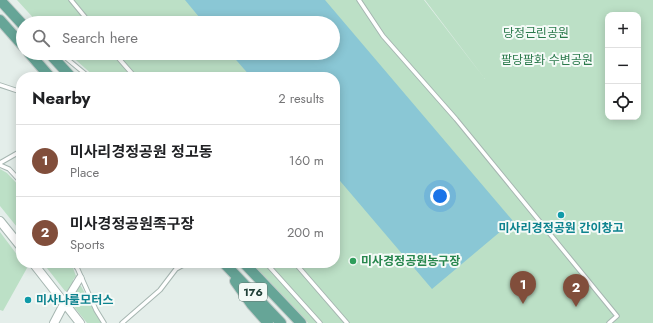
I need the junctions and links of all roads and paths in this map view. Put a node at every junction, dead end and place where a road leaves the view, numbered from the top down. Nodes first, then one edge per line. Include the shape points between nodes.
1 (0, 0) edge
2 (71, 0) edge
3 (359, 0) edge
4 (84, 16) edge
5 (16, 17) edge
6 (0, 20) edge
7 (16, 38) edge
8 (35, 60) edge
9 (55, 60) edge
10 (68, 60) edge
11 (120, 60) edge
12 (46, 72) edge
13 (66, 72) edge
14 (83, 72) edge
15 (131, 72) edge
16 (0, 85) edge
17 (16, 90) edge
18 (16, 154) edge
19 (0, 164) edge
20 (16, 177) edge
21 (0, 221) edge
22 (16, 241) edge
23 (37, 268) edge
24 (77, 268) edge
25 (178, 268) edge
26 (226, 268) edge
27 (228, 268) edge
28 (244, 268) edge
29 (249, 268) edge
30 (270, 268) edge
31 (299, 268) edge
32 (80, 278) junction
33 (64, 304) junction
34 (54, 323) edge
35 (80, 323) edge
36 (104, 323) edge
37 (122, 323) edge
38 (268, 323) edge
39 (281, 323) edge
40 (293, 323) edge
41 (301, 323) edge
42 (320, 323) edge
43 (347, 323) edge
44 (609, 323) edge

1 - 5 main road
2 - 4 lane
3 - 44 lane via 383,36 456,119 617,316
6 - 7 main road
8 - 12 main road
9 - 13 main road
10 - 14 lane
11 - 15 lane
16 - 17 lane
18 - 19 lane
19 - 20 lane
21 - 22 street
23 - 33 street
24 - 32 lane
25 - 37 lane via 160,290
26 - 38 main road
27 - 39 main road, 176
28 - 40 main road, 176
29 - 41 main road
30 - 42 lane
31 - 43 lane
32 - 33 street
32 - 36 lane
33 - 34 street
33 - 35 street

